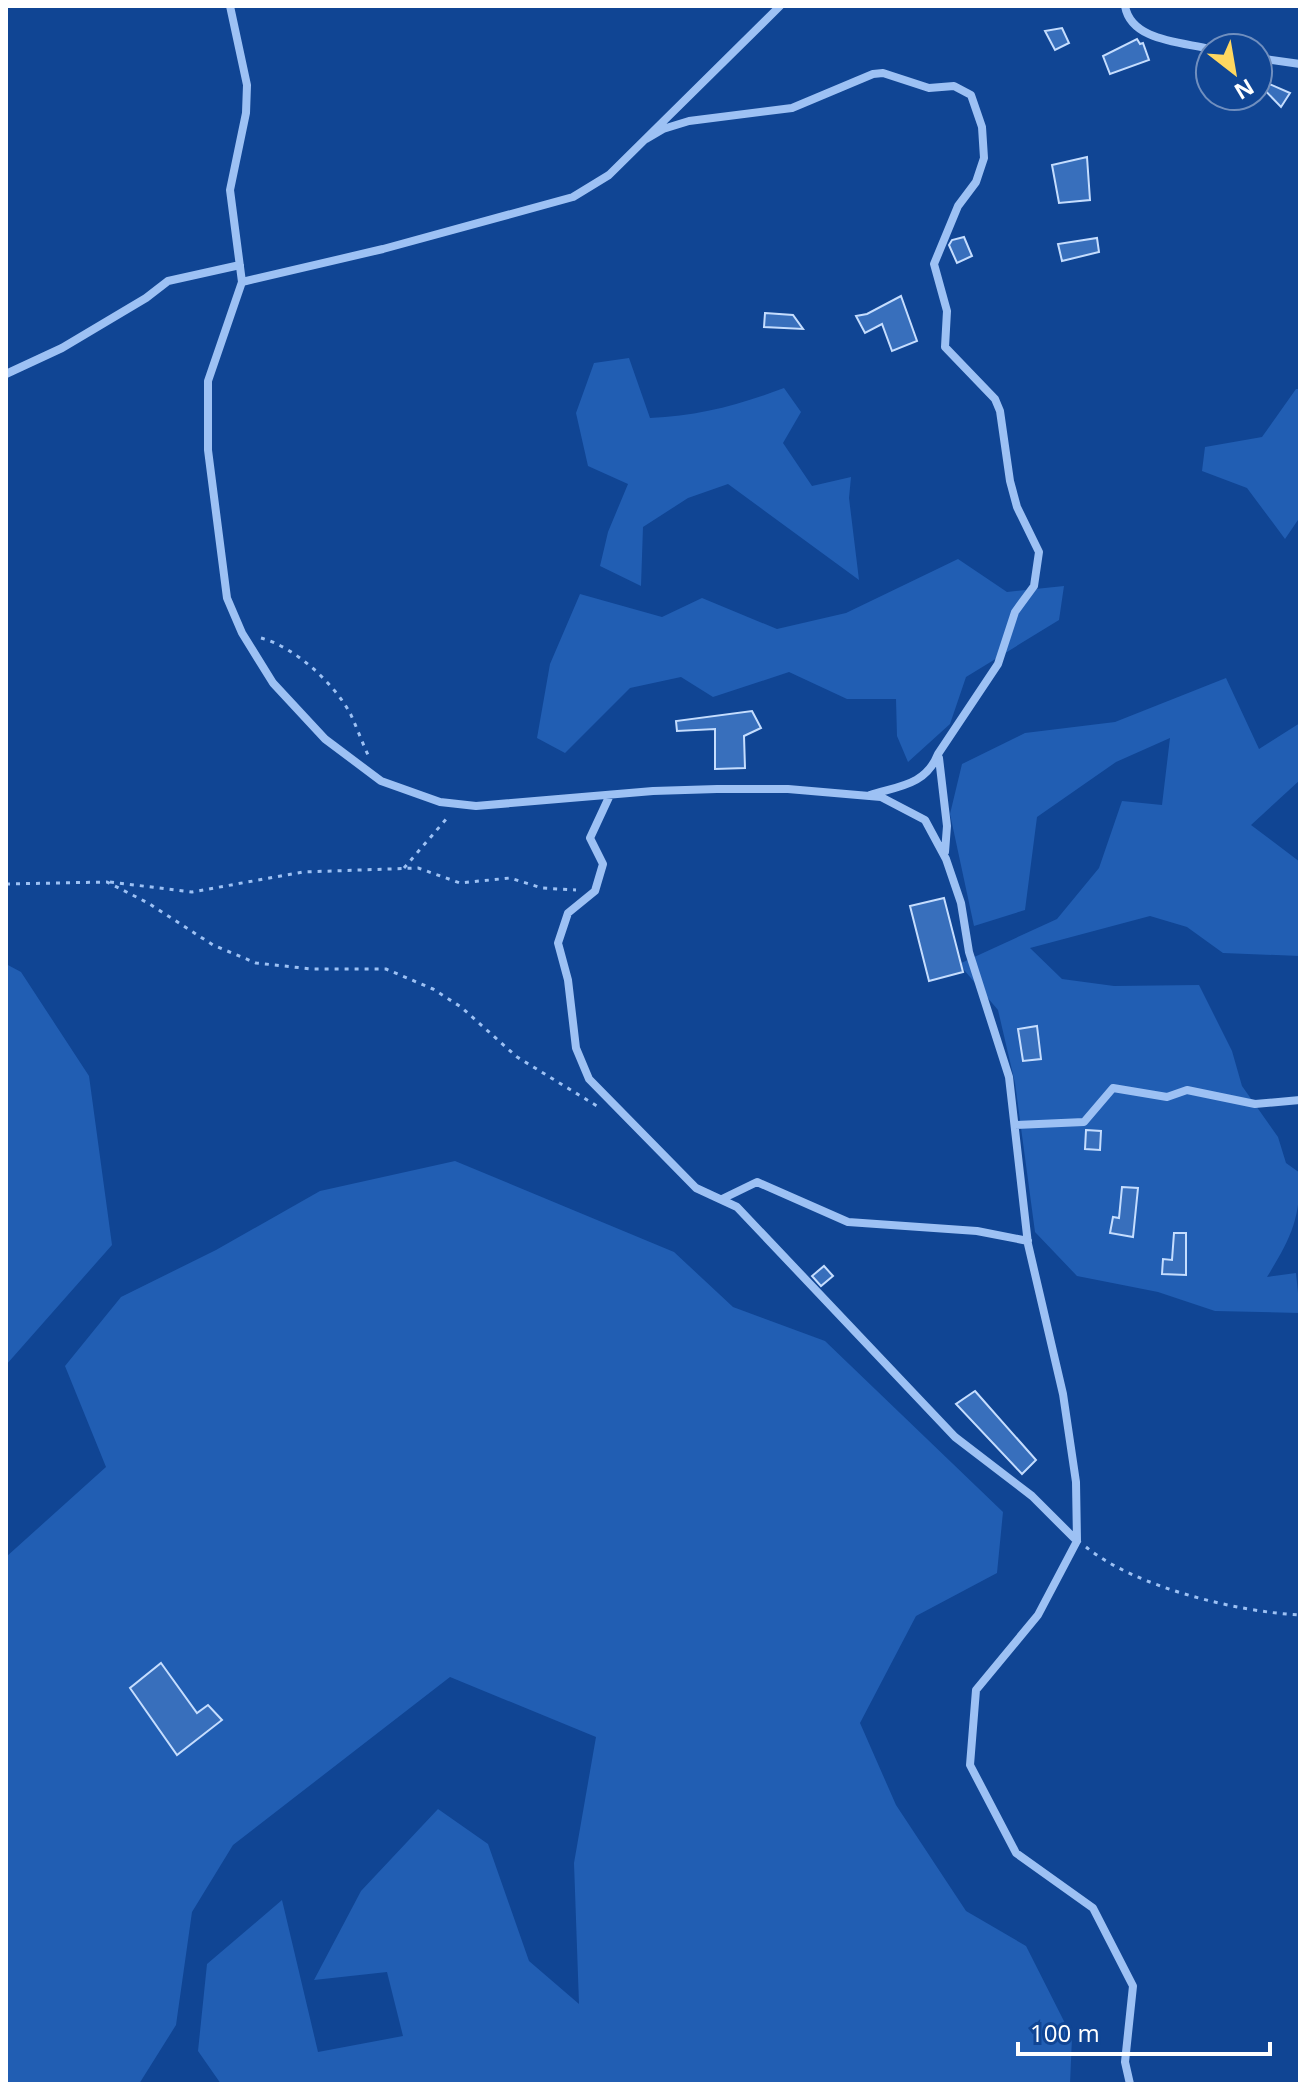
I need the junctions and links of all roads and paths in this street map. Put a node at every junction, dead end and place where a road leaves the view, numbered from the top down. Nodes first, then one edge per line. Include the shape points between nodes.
1 (230, 6) edge
2 (780, 6) edge
3 (1125, 6) edge
4 (1194, 45) edge
5 (1274, 60) edge
6 (1300, 64) edge
7 (646, 139) junction
8 (240, 265) junction
9 (242, 282) junction
10 (6, 374) edge
11 (242, 633) junction
12 (938, 754) junction
13 (381, 781) junction
14 (610, 795) junction
15 (867, 796) junction
16 (459, 804) junction
17 (944, 855) junction
18 (404, 868) junction
19 (107, 882) junction
20 (6, 884) edge
21 (595, 891) junction
22 (1300, 1100) edge
23 (605, 1111) dead end
24 (1015, 1125) junction
25 (722, 1199) junction
26 (1028, 1241) junction
27 (1077, 1541) junction
28 (1300, 1615) edge
29 (1130, 2084) edge

1 - 8 street via 247,85 230,190
2 - 7 street
3 - 4 street via 1130,23 1141,31
5 - 6 street
7 - 9 street via 609,175 573,197
7 - 12 street via 689,121 792,108 873,74 929,88 954,86 971,95 982,127 984,158 934,264 947,311 944,341 995,399 1017,507 1039,552 1034,586 1015,612 998,664
8 - 9 street
8 - 10 street via 168,281 62,348
9 - 11 street via 208,381 208,450 219,559
11 - 13 street via 273,683 325,739
11 - 13 path via 272,641 333,690 350,712
12 - 15 street via 932,770 913,784
12 - 17 street via 947,826
13 - 16 street
14 - 15 street via 788,789
14 - 16 street
14 - 21 street via 590,838 603,864
15 - 17 street via 881,797 925,820
16 - 18 path
17 - 24 street via 1009,1077
18 - 19 path via 303,872 192,892
18 - 21 path via 460,883 510,878 542,888
19 - 20 path
19 - 23 path via 213,945 256,963 386,969 418,981 461,1007 517,1057
21 - 25 street via 568,913 558,943 576,1048 589,1079 696,1188
22 - 24 street via 1255,1104 1187,1090 1167,1097 1113,1088 1084,1122
24 - 26 street
25 - 26 street via 757,1182 848,1222 977,1231
25 - 27 street via 737,1207 955,1437 1032,1496
26 - 27 street via 1063,1394 1076,1482
27 - 28 path via 1133,1577 1229,1607
27 - 29 street via 1038,1615 976,1690 970,1765 1016,1853 1093,1908 1133,1986 1125,2062

